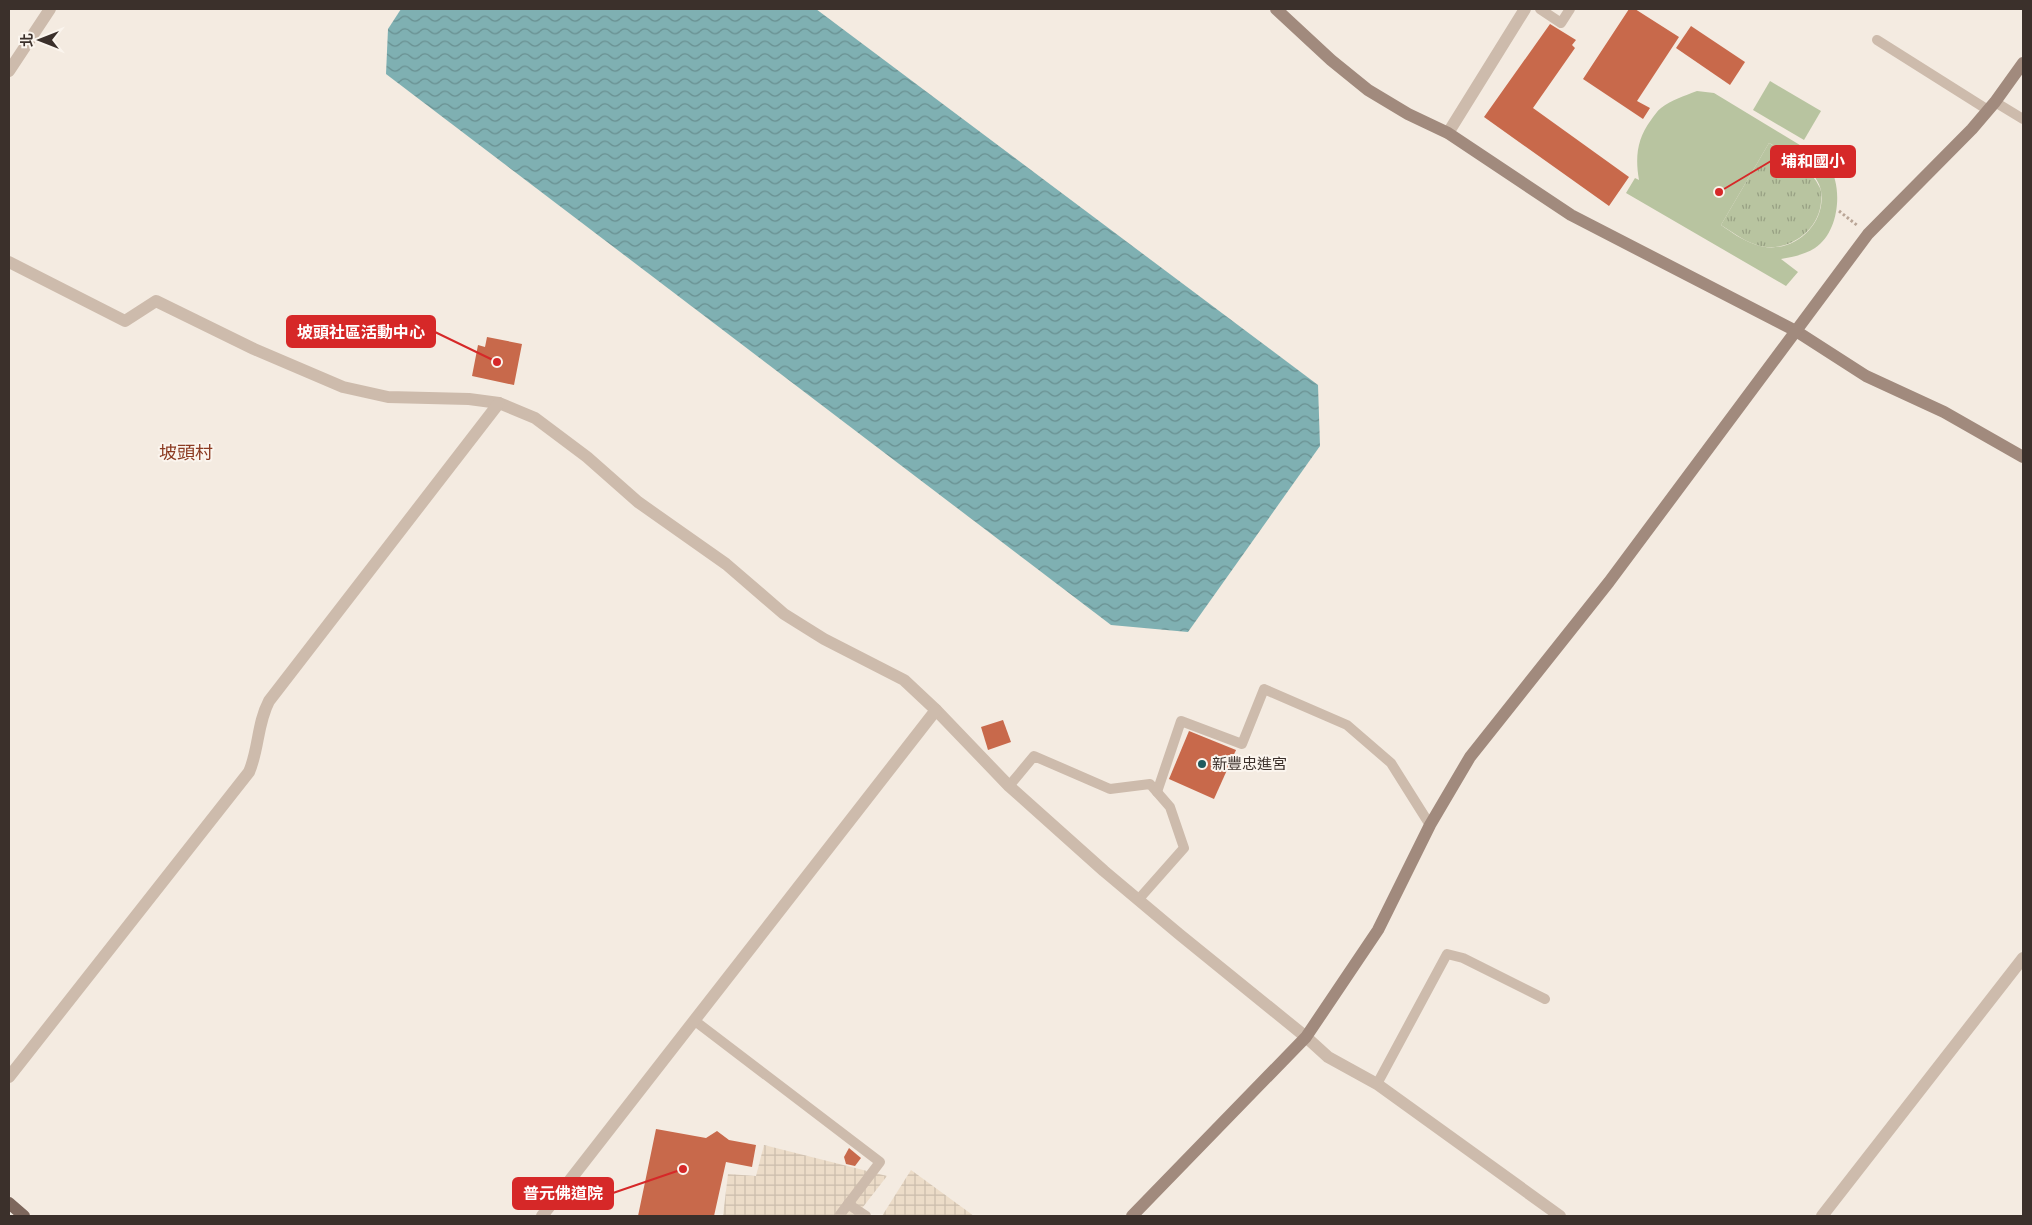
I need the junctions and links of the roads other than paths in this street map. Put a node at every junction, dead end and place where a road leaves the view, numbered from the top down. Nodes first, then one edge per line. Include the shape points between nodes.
1 (50, 9) edge
2 (1276, 9) edge
3 (1525, 9) edge
4 (1540, 9) edge
5 (1570, 9) edge
6 (1876, 40) dead end
7 (2023, 63) edge
8 (9, 71) edge
9 (1991, 106) junction
10 (2023, 120) edge
11 (1448, 133) junction
12 (9, 262) edge
13 (1796, 331) junction
14 (499, 403) junction
15 (2023, 457) edge
16 (936, 710) junction
17 (1009, 786) junction
18 (1157, 792) junction
19 (1430, 825) junction
20 (1138, 900) junction
21 (2023, 958) edge
22 (1545, 1000) dead end
23 (695, 1021) junction
24 (1306, 1037) junction
25 (9, 1077) edge
26 (1377, 1084) junction
27 (9, 1203) edge
28 (848, 1204) junction
29 (24, 1216) edge
30 (542, 1216) edge
31 (839, 1216) edge
32 (866, 1216) edge
33 (1132, 1216) edge
34 (1560, 1216) edge
35 (1822, 1216) edge

1 - 8 street
2 - 11 street via 1368,90
3 - 11 street
4 - 5 lane via 1561,23
6 - 9 lane
7 - 9 street
9 - 10 lane
9 - 13 street via 1868,234
11 - 13 street via 1571,215
12 - 14 street via 126,321 156,301 254,349 343,387 388,397
13 - 15 street via 1866,376 1944,412
13 - 19 street via 1609,582 1470,757
14 - 16 street via 535,418 638,502 726,564 784,614 824,639 904,680
14 - 25 street via 269,701 262,714 249,772
16 - 17 street
16 - 23 street
17 - 18 lane via 1034,756 1110,789 1150,784
17 - 20 street
18 - 19 lane via 1181,721 1242,744 1264,689 1347,725 1390,763
18 - 20 lane via 1170,807 1184,848
19 - 24 street via 1378,930
20 - 24 street
21 - 35 street
22 - 26 lane via 1463,958 1447,954
23 - 28 lane via 880,1162
23 - 30 street
24 - 26 street via 1328,1057
24 - 33 street
26 - 34 street
27 - 29 main road
28 - 31 lane
28 - 32 lane

